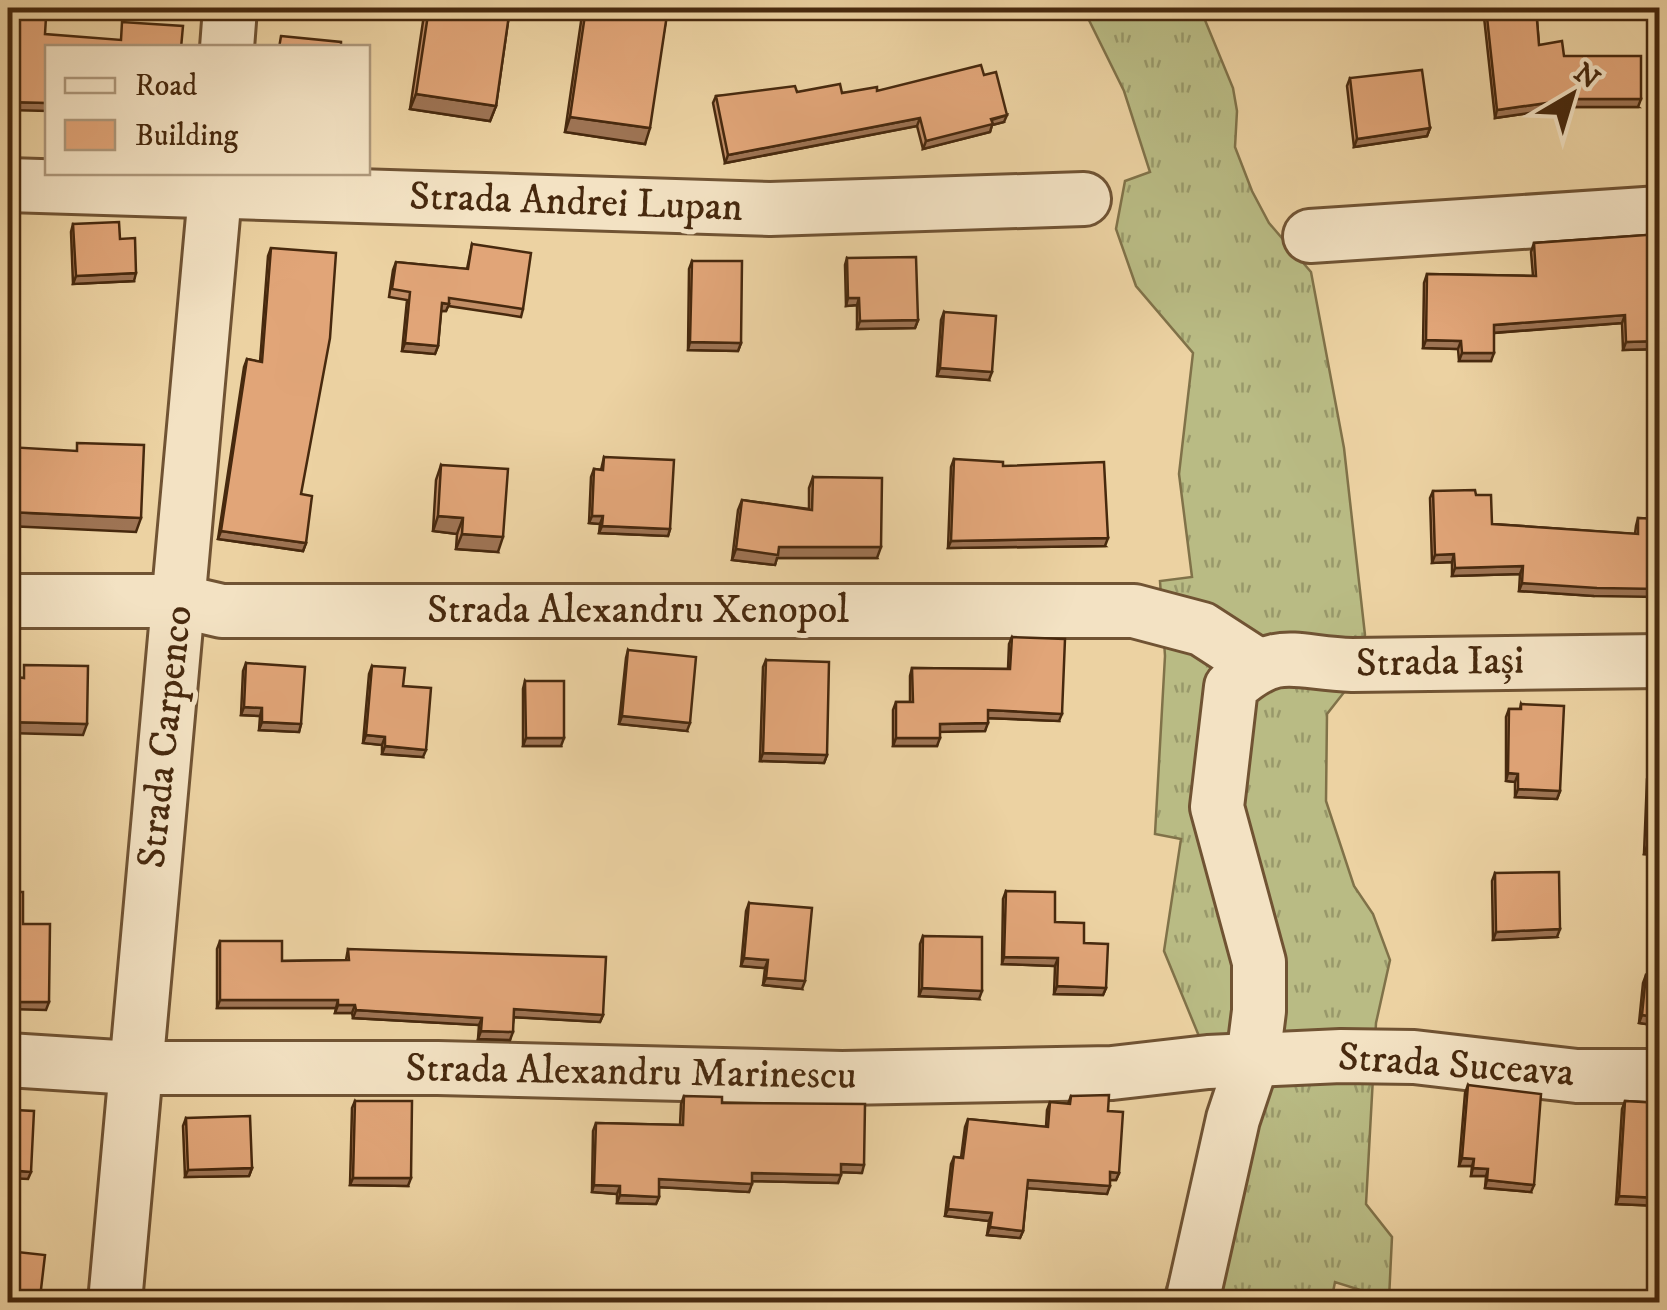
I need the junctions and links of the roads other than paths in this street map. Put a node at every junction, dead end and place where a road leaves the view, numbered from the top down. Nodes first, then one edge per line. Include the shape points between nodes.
1 (230, 8) edge
2 (227, 45) edge
3 (217, 183) edge
4 (8, 185) edge
5 (1084, 199) dead end
6 (1660, 213) edge
7 (1310, 236) dead end
8 (179, 601) junction
9 (8, 602) edge
10 (1660, 662) edge
11 (1244, 676) junction
12 (1253, 1059) junction
13 (8, 1060) edge
14 (134, 1068) junction
15 (1660, 1076) edge
16 (114, 1302) edge
17 (1192, 1302) edge

1 - 2 street
3 - 4 street, Strada Andrei Lupan
3 - 5 street, Strada Andrei Lupan via 770,209
3 - 8 street, Strada Carpenco
6 - 7 street
8 - 9 street, Strada Alexandru Xenopol
8 - 11 street, Strada Alexandru Xenopol via 222,611 1134,611 1202,629
8 - 14 street, Strada Carpenco
10 - 11 street, Strada Iași via 1352,665 1282,656
11 - 12 street via 1217,807 1259,962
12 - 14 street, Strada Alexandru Marinescu via 1112,1073 842,1078
12 - 15 street, Strada Suceava via 1414,1057 1577,1076
12 - 17 street
13 - 14 street, Strada Alexandru Marinescu
14 - 16 street, Strada Carpenco

